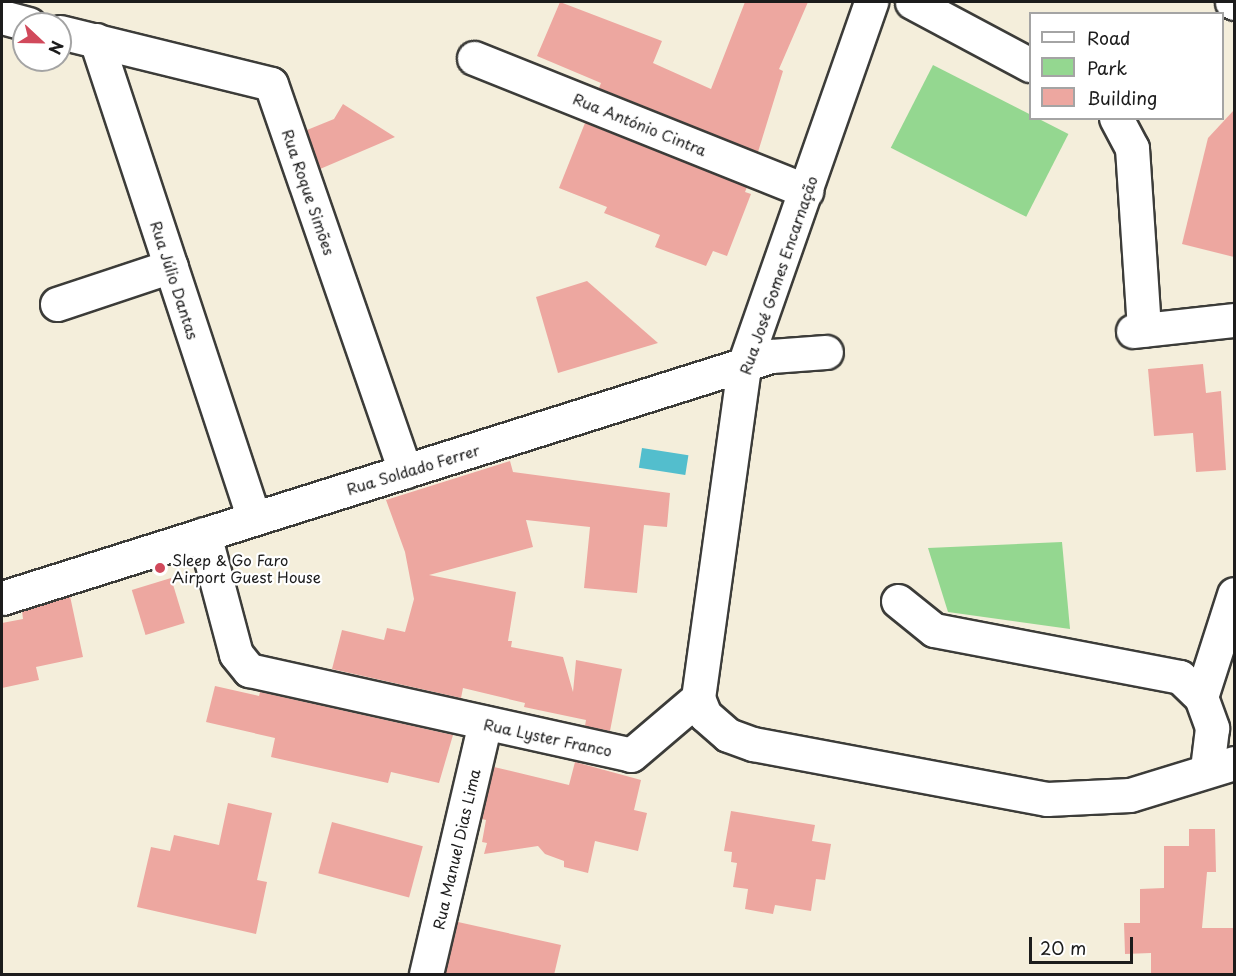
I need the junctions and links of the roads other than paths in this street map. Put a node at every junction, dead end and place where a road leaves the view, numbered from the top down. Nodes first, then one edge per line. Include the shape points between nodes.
1 (871, 2) edge
2 (912, 2) edge
3 (72, 35) edge
4 (96, 40) junction
5 (474, 58) dead end
6 (1029, 64) edge
7 (1117, 120) edge
8 (806, 191) junction
9 (171, 266) junction
10 (57, 304) dead end
11 (1234, 320) edge
12 (826, 352) dead end
13 (744, 365) junction
14 (405, 471) junction
15 (254, 519) junction
16 (204, 534) junction
17 (1234, 594) edge
18 (2, 598) edge
19 (898, 601) dead end
20 (1200, 697) junction
21 (698, 698) junction
22 (485, 723) junction
23 (1221, 766) edge
24 (426, 975) edge

1 - 8 street, Rua José Gomes Encarnação
2 - 6 street
3 - 4 street
4 - 9 street, Rua Júlio Dantas
4 - 14 street, Rua Roque Simões via 271,84
5 - 8 street, Rua António Cintra
7 - 11 street via 1132,148 1138,331
8 - 13 street, Rua José Gomes Encarnação
9 - 10 street
9 - 15 street, Rua Júlio Dantas
12 - 13 street, Rua Soldado Ferrer via 771,356
13 - 14 street, Rua Soldado Ferrer
13 - 21 street, Rua José Gomes Encarnação
14 - 15 street, Rua Soldado Ferrer
15 - 16 street, Rua Soldado Ferrer
16 - 18 street, Rua Soldado Ferrer
16 - 22 street, Rua Lyster Franco via 236,654 249,670
17 - 20 street
19 - 20 street via 934,630 1180,677
20 - 23 street
21 - 22 street, Rua Lyster Franco via 632,755
21 - 23 street via 705,715 728,735 753,744 1047,799 1130,795
22 - 24 street, Rua Manuel Dias Lima

